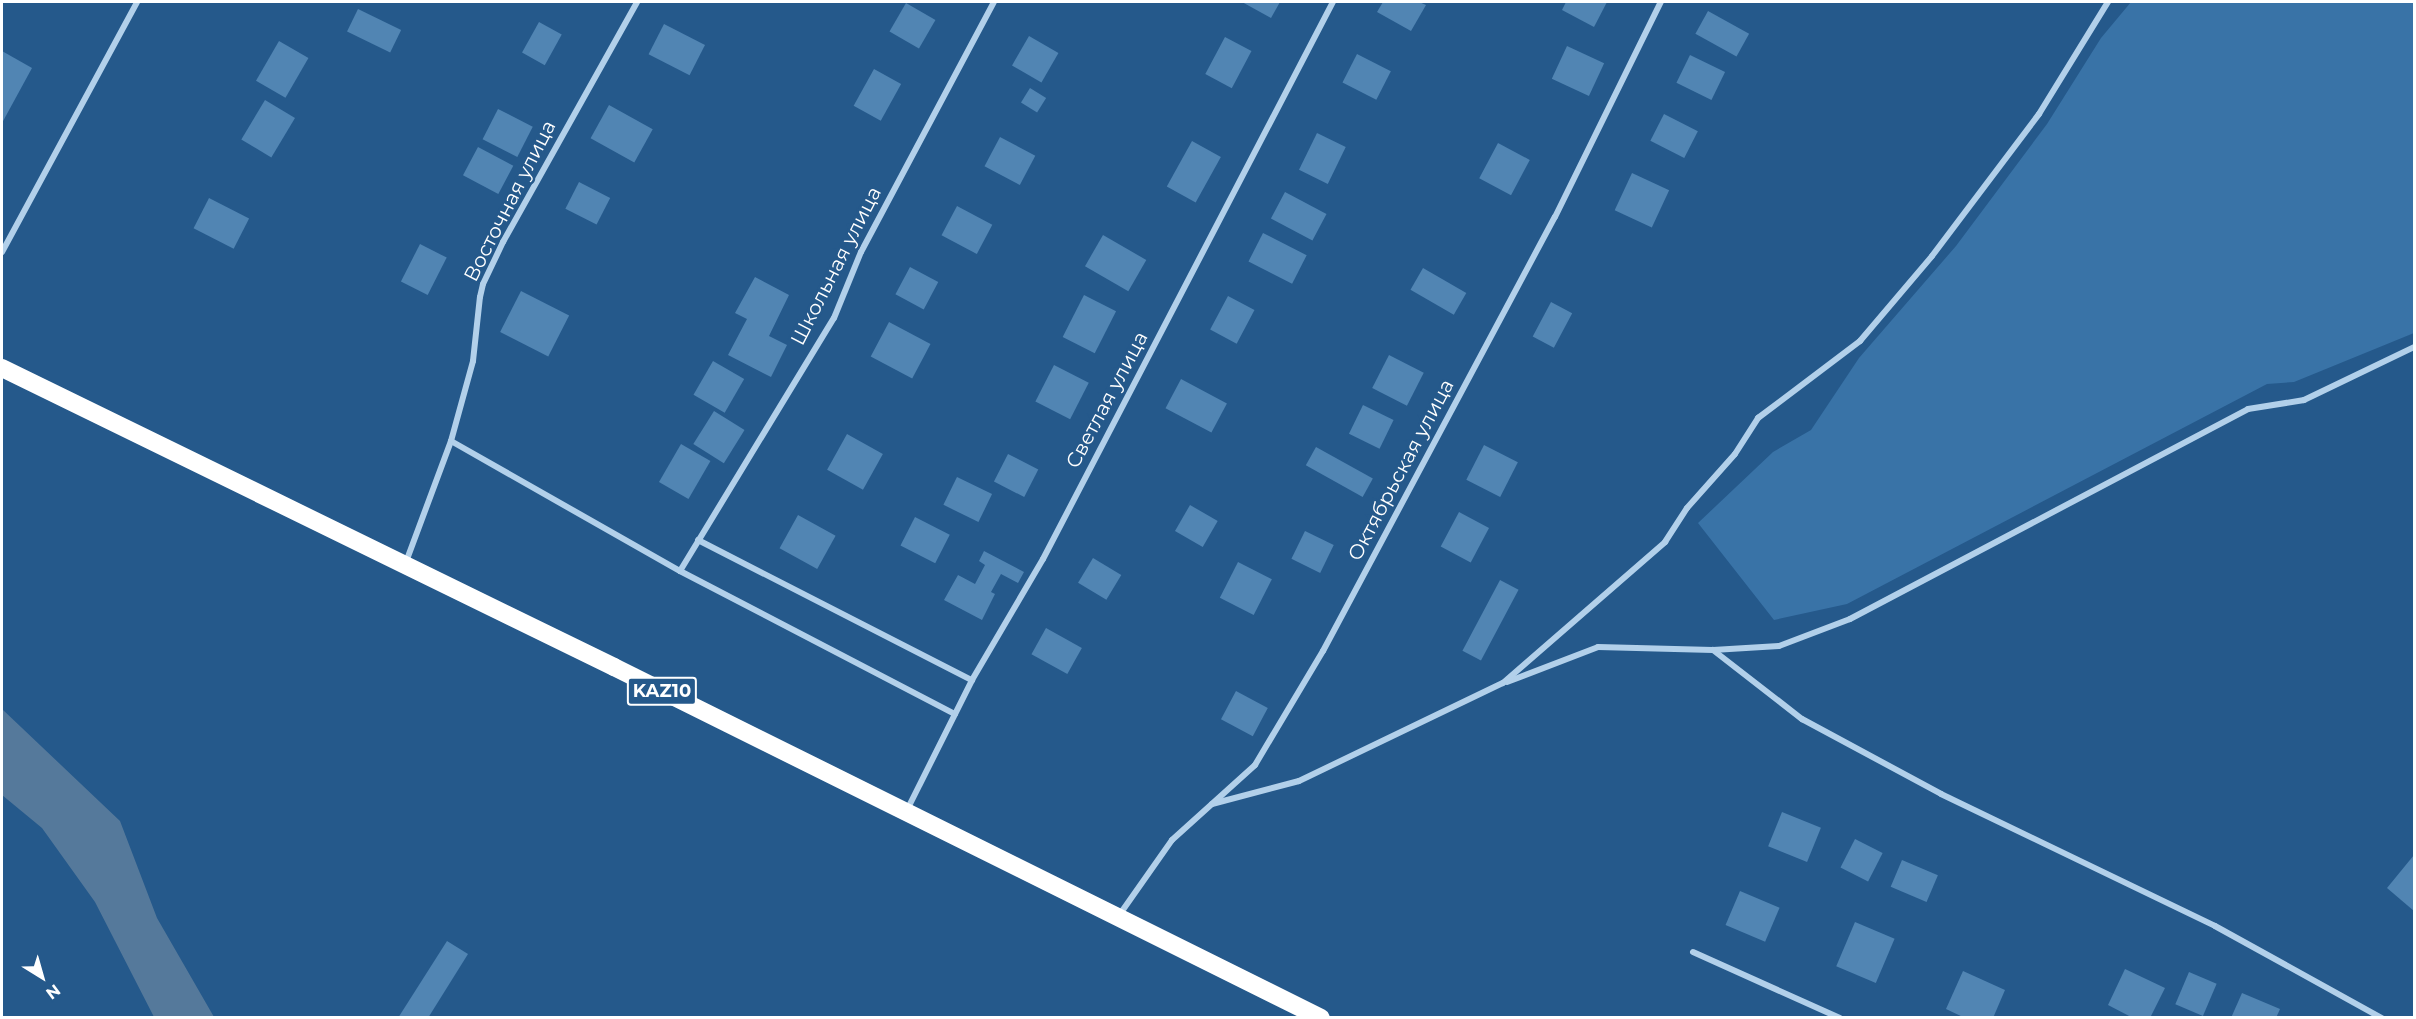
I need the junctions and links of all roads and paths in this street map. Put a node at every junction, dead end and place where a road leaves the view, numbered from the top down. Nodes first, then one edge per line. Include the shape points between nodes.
1 (137, 2) edge
2 (637, 2) edge
3 (994, 2) edge
4 (1333, 2) edge
5 (1661, 2) edge
6 (2108, 2) edge
7 (2, 252) edge
8 (2415, 347) edge
9 (2, 368) edge
10 (451, 441) junction
11 (698, 540) junction
12 (405, 565) junction
13 (680, 571) junction
14 (1713, 650) junction
15 (972, 680) junction
16 (1503, 683) junction
17 (955, 714) junction
18 (1212, 804) junction
19 (906, 812) junction
20 (1118, 917) junction
21 (1693, 952) dead end
22 (1322, 1017) edge
23 (1840, 1017) edge
24 (2382, 1017) edge

1 - 7 street
2 - 10 street, Восточная улица via 483,284 473,361
3 - 11 street, Школьная улица via 865,244 834,318
4 - 15 street, Светлая улица via 1043,559
5 - 18 street, Октябрьская улица via 1555,217 1323,651 1255,765
6 - 16 street via 2039,114 1932,256 1860,341 1758,418 1735,454 1687,508 1665,542
8 - 14 street via 2304,400 2248,409 1850,619 1779,646
9 - 12 highway, KAZ10
10 - 12 street, Восточная улица
10 - 13 street
11 - 13 street, Школьная улица
11 - 15 street
12 - 19 highway, KAZ10
13 - 17 street
14 - 16 street via 1598,647
14 - 24 street via 1802,719 1941,794 2215,926
15 - 17 street, Светлая улица
16 - 18 street via 1299,781
17 - 19 street, Светлая улица
18 - 20 street, Октябрьская улица via 1173,840
19 - 20 highway, KAZ10
20 - 22 highway, KAZ10
21 - 23 street

